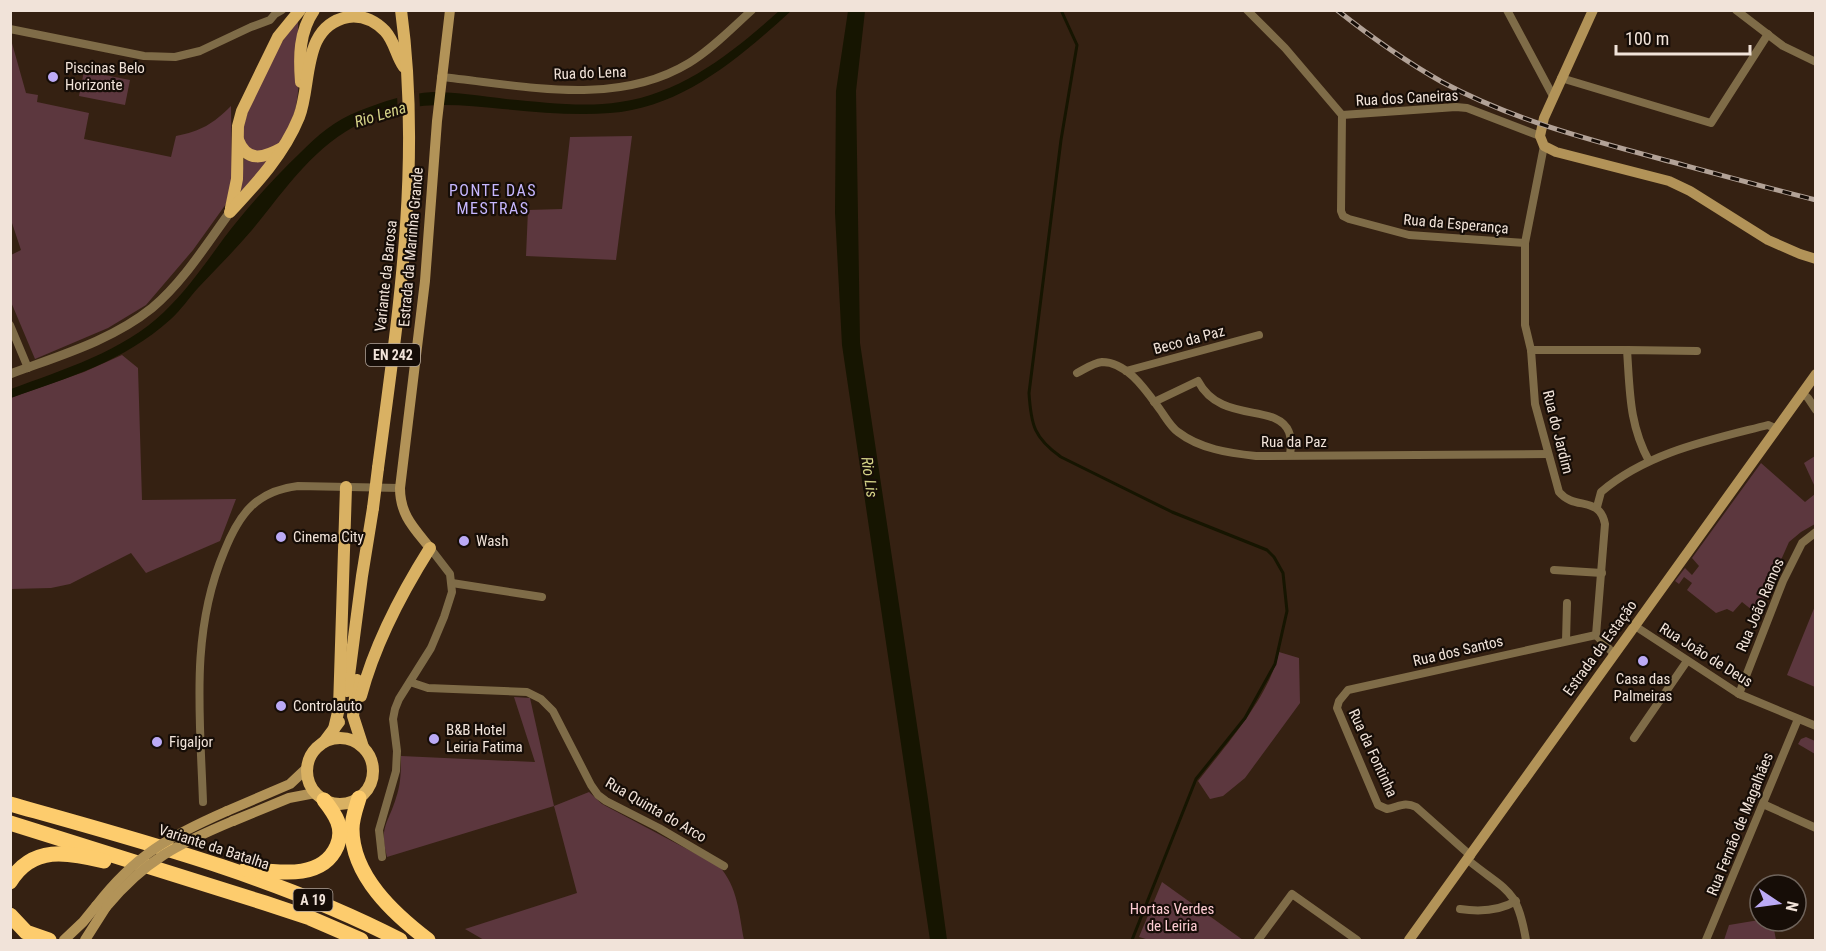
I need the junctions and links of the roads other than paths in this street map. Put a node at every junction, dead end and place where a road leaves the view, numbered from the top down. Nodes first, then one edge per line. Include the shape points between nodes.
1 (282, 10) edge
2 (300, 10) edge
3 (314, 10) edge
4 (401, 10) edge
5 (450, 10) edge
6 (752, 10) edge
7 (1247, 10) edge
8 (1507, 10) edge
9 (1593, 10) edge
10 (1736, 10) edge
11 (270, 20) junction
12 (10, 29) edge
13 (283, 30) junction
14 (303, 32) junction
15 (1768, 34) junction
16 (1815, 63) edge
17 (407, 70) junction
18 (1561, 78) junction
19 (441, 81) junction
20 (1553, 96) junction
21 (300, 113) junction
22 (1341, 116) junction
23 (237, 139) junction
24 (1542, 141) junction
25 (284, 146) junction
26 (230, 212) junction
27 (1525, 243) junction
28 (1815, 259) edge
29 (10, 325) edge
30 (1259, 335) dead end
31 (1531, 350) junction
32 (1628, 350) junction
33 (1697, 351) dead end
34 (28, 368) junction
35 (1126, 371) junction
36 (1077, 373) dead end
37 (10, 374) edge
38 (1815, 374) edge
39 (1802, 393) junction
40 (1154, 402) junction
41 (1815, 410) edge
42 (1777, 429) junction
43 (1548, 454) junction
44 (1290, 456) junction
45 (1649, 461) junction
46 (346, 487) junction
47 (400, 488) junction
48 (1597, 507) junction
49 (1815, 532) edge
50 (369, 544) junction
51 (430, 548) junction
52 (1554, 570) dead end
53 (1602, 573) junction
54 (452, 583) junction
55 (542, 597) dead end
56 (1567, 603) dead end
57 (1635, 626) junction
58 (1596, 635) junction
59 (1566, 641) junction
60 (1614, 654) junction
61 (1687, 661) junction
62 (410, 682) junction
63 (1739, 694) junction
64 (1337, 708) joint
65 (1798, 718) junction
66 (355, 723) junction
67 (1815, 726) edge
68 (334, 729) junction
69 (1634, 738) dead end
70 (324, 742) junction
71 (363, 747) junction
72 (307, 768) junction
73 (320, 796) junction
74 (359, 798) junction
75 (203, 802) dead end
76 (10, 804) edge
77 (1763, 804) junction
78 (230, 816) junction
79 (10, 823) edge
80 (1815, 828) edge
81 (382, 857) dead end
82 (1469, 858) junction
83 (132, 860) junction
84 (724, 866) dead end
85 (222, 867) junction
86 (10, 882) edge
87 (1516, 901) junction
88 (101, 907) junction
89 (1460, 909) dead end
90 (10, 915) edge
91 (49, 940) edge
92 (64, 940) edge
93 (85, 940) edge
94 (361, 940) edge
95 (400, 940) edge
96 (428, 940) edge
97 (1258, 940) edge
98 (1356, 940) edge
99 (1409, 940) edge
100 (1526, 940) edge
101 (1706, 940) edge

1 - 11 street
2 - 13 main road
2 - 14 main road
3 - 14 main road
4 - 17 main road, Variante da Barosa / EN 242
5 - 19 main road, Estrada da Marinha Grande / EN 242
6 - 19 street, Rua do Lena via 689,63 636,84 566,90
7 - 22 street via 1285,48
8 - 20 street
9 - 18 main road
10 - 15 street
11 - 12 street via 200,51 176,57 144,56
11 - 13 street
13 - 23 main road via 242,111
14 - 21 main road
15 - 16 street
15 - 18 street via 1711,123
17 - 21 main road via 380,26 361,17 341,19 315,43
17 - 50 main road, Variante da Barosa / EN 242, bridge via 408,210
18 - 20 main road
19 - 47 main road, Estrada da Marinha Grande / EN 242 via 428,255
20 - 24 main road via 1544,118
21 - 25 main road
22 - 24 street, Rua dos Caneiras via 1467,108
22 - 27 street, Rua da Esperança via 1343,216 1409,235
23 - 25 main road via 243,150 254,156 269,155
23 - 26 main road via 237,179
24 - 27 street, Rua do Jardim
24 - 28 main road via 1556,152 1670,181 1768,240
25 - 26 main road
26 - 34 street via 181,278 151,308 107,335
27 - 31 street, Rua do Jardim via 1525,325
29 - 34 street
30 - 35 street, Beco da Paz
31 - 32 street
31 - 43 street, Rua do Jardim via 1535,404
32 - 33 street
32 - 45 street via 1635,431
34 - 37 street
35 - 36 street via 1102,362
35 - 40 street, Rua da Paz
38 - 39 main road, Estrada da Estação
39 - 41 street
39 - 42 main road, Estrada da Estação
40 - 44 street, Rua da Paz via 1175,430 1200,445 1235,453
40 - 44 street via 1198,381 1219,405 1282,423 1291,440
42 - 45 street via 1768,425
42 - 57 main road, Estrada da Estação
43 - 44 street, Rua da Paz
43 - 48 street, Rua do Jardim via 1562,495
45 - 48 street via 1601,492
46 - 47 street
46 - 68 main road via 339,708
46 - 75 street via 298,486 263,496 240,518 226,547 209,594 202,635 199,676
47 - 51 main road, Estrada da Marinha Grande / EN 242 via 404,513
48 - 53 street via 1605,524
49 - 63 street, Rua João Ramos via 1802,543 1783,581
50 - 66 main road, Variante da Barosa / EN 242
50 - 68 main road, Variante da Barosa / EN 242 via 345,708
51 - 54 street via 447,569
51 - 66 main road via 377,646
52 - 53 street
53 - 58 street
54 - 55 street
54 - 62 street via 438,634
56 - 59 street
57 - 60 main road, Estrada da Estação
57 - 61 street, Rua João de Deus
58 - 59 street, Rua dos Santos
58 - 60 street
59 - 64 street, Rua dos Santos via 1348,690
60 - 82 main road, Estrada da Estação
61 - 63 street, Rua João de Deus
61 - 69 street
62 - 81 street via 393,719 396,771 379,831
62 - 84 street, Rua Quinta do Arco via 428,688 535,695 553,711 598,795
63 - 65 street, Rua João de Deus
64 - 82 street, Rua da Fontinha via 1378,804 1387,810 1408,803 1416,807
65 - 67 street, Rua João de Deus
65 - 77 street, Rua Fernão de Magalhães
66 - 71 main road, Variante da Barosa / EN 242
68 - 70 main road, Variante da Barosa / EN 242
70 - 71 main road via 340,737
70 - 72 main road, EN 242 via 310,757
71 - 74 main road, EN 242 via 373,768 367,790
72 - 73 main road via 310,785
72 - 78 main road via 290,784
73 - 74 main road via 342,804
73 - 78 main road via 289,798
73 - 85 highway via 335,814 340,832 333,854 319,866 294,872
74 - 96 highway via 352,830 362,867 387,904
76 - 85 highway, Variante da Batalha / A 19
77 - 80 street
77 - 101 street, Rua Fernão de Magalhães
78 - 88 main road, bridge via 187,829 152,849 119,878
79 - 83 highway, A 19
82 - 87 street
82 - 99 main road, Estrada da Estação
83 - 86 highway via 116,863 71,854 47,855 24,864
83 - 94 highway, A 19 via 310,918
85 - 95 highway, Variante da Batalha / A 19 via 319,903
87 - 89 street via 1504,908
87 - 100 street
88 - 92 main road
88 - 93 main road
90 - 91 highway via 26,933
97 - 98 street via 1292,894

